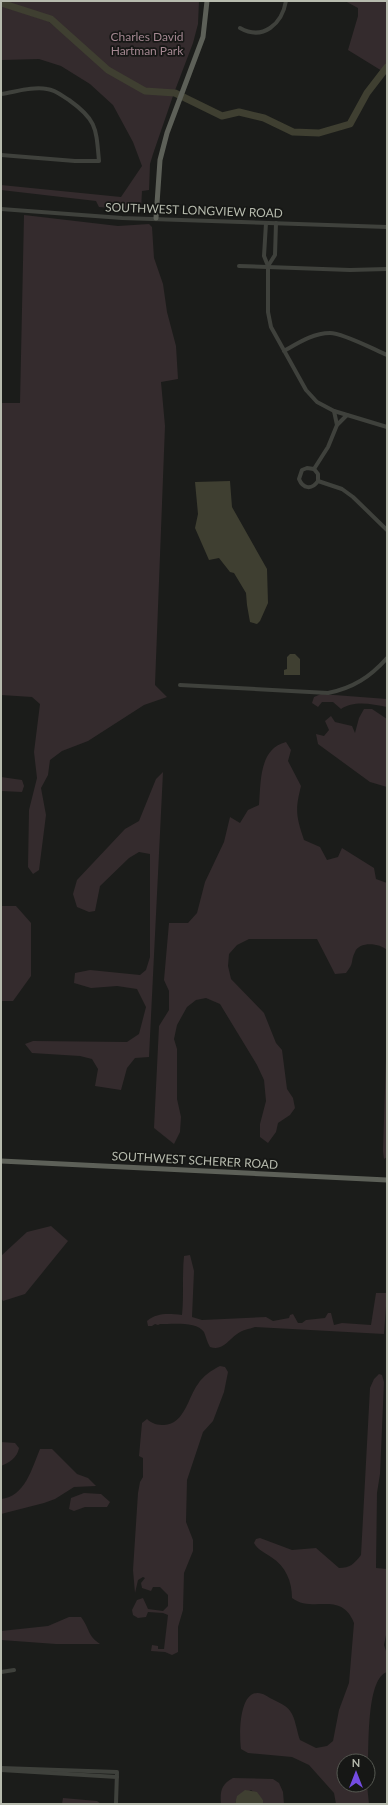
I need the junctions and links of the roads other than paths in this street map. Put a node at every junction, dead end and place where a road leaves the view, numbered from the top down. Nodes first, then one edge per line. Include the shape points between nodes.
1 (207, 1) edge
2 (286, 1) edge
3 (240, 28) dead end
4 (1, 94) edge
5 (1, 155) edge
6 (1, 209) edge
7 (156, 218) junction
8 (266, 223) junction
9 (276, 224) junction
10 (387, 227) edge
11 (239, 266) dead end
12 (268, 266) junction
13 (387, 269) edge
14 (284, 351) junction
15 (387, 355) edge
16 (334, 410) junction
17 (347, 415) junction
18 (337, 425) junction
19 (387, 427) edge
20 (314, 469) junction
21 (318, 481) junction
22 (387, 530) edge
23 (387, 658) edge
24 (180, 685) dead end
25 (1, 1161) edge
26 (387, 1180) edge
27 (14, 1670) dead end
28 (1, 1672) edge
29 (1, 1769) edge
30 (62, 1772) junction
31 (117, 1777) junction
32 (116, 1804) edge

1 - 7 main road via 203,37 167,133 160,160
2 - 3 street via 279,19 272,28 258,33
4 - 5 street via 46,88 57,92 90,119 96,129 99,161 61,161
6 - 7 street, SOUTHWEST LONGVIEW ROAD
7 - 8 street, SOUTHWEST LONGVIEW ROAD
8 - 9 street, SOUTHWEST LONGVIEW ROAD
8 - 12 street via 264,256
9 - 10 street, SOUTHWEST LONGVIEW ROAD
9 - 12 street via 275,255
11 - 12 street
12 - 13 street
12 - 14 street via 268,312 271,327
14 - 15 street via 303,340 330,333
14 - 16 street via 306,390 317,402
16 - 17 street
16 - 18 street
17 - 18 street
17 - 19 street
18 - 20 street via 328,447
20 - 21 street via 318,474
20 - 21 street via 307,468 300,473 299,479 302,485 311,487
21 - 22 street via 342,489
23 - 24 street via 367,678 357,684 328,692
25 - 26 main road, SOUTHWEST SCHERER ROAD
27 - 28 street
29 - 30 street
30 - 31 street
30 - 31 street via 118,1772
31 - 32 street

